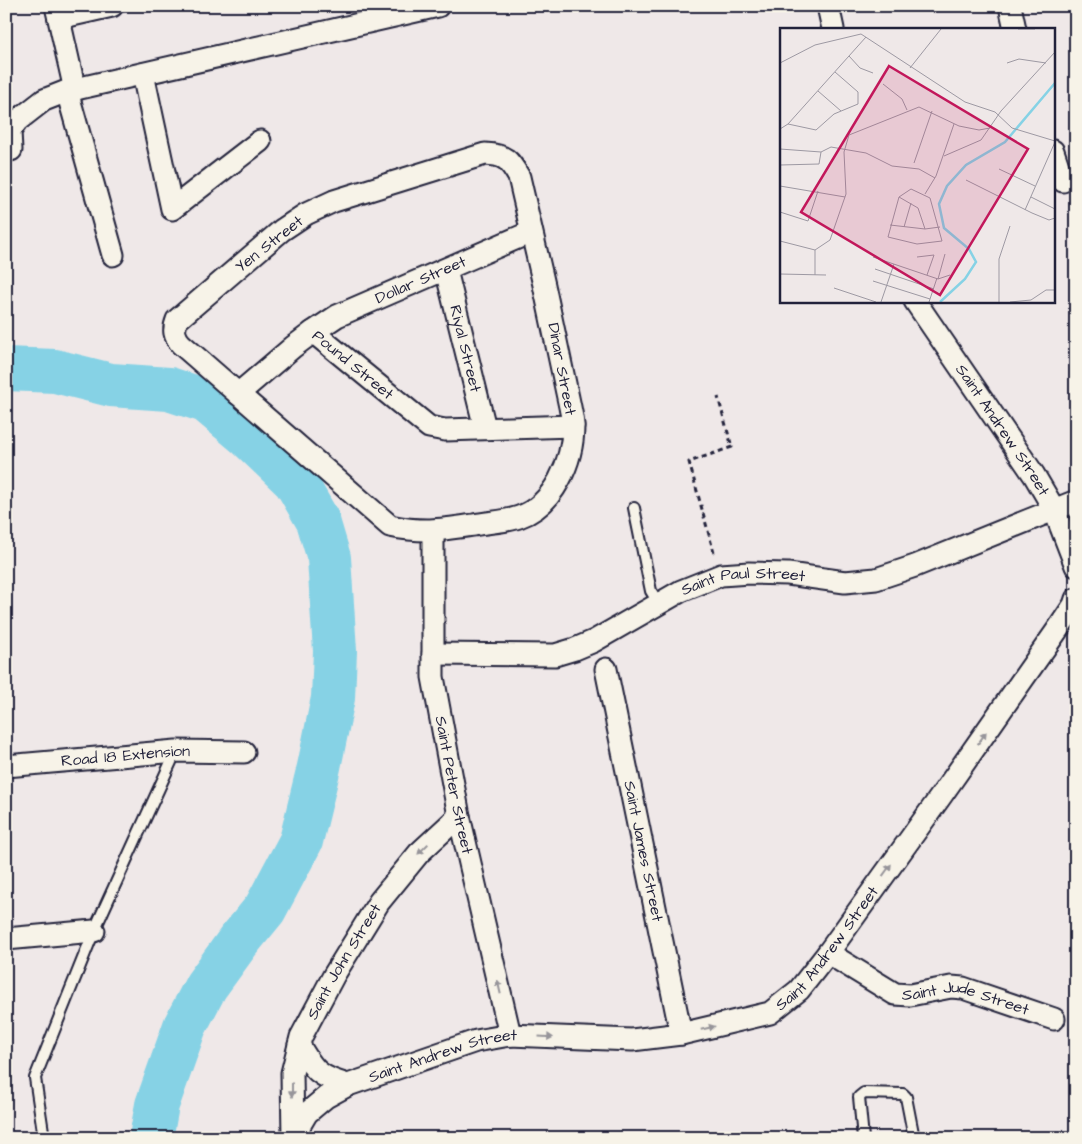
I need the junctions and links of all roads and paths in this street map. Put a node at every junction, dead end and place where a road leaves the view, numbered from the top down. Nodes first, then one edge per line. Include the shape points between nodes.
1 (112, 6) edge
2 (438, 6) edge
3 (828, 6) edge
4 (1010, 6) edge
5 (58, 12) edge
6 (370, 14) edge
7 (833, 28) edge
8 (1015, 28) edge
9 (143, 74) junction
10 (71, 90) junction
11 (260, 141) dead end
12 (11, 150) dead end
13 (1054, 154) edge
14 (500, 155) joint
15 (1064, 180) edge
16 (531, 232) junction
17 (114, 255) dead end
18 (446, 270) junction
19 (916, 302) edge
20 (313, 332) junction
21 (238, 394) junction
22 (718, 398) dead end
23 (573, 426) junction
24 (486, 428) junction
25 (1076, 501) edge
26 (634, 508) dead end
27 (1054, 510) junction
28 (434, 531) junction
29 (716, 560) dead end
30 (1076, 566) edge
31 (1076, 599) edge
32 (658, 604) junction
33 (433, 654) junction
34 (606, 669) dead end
35 (176, 751) junction
36 (244, 752) dead end
37 (6, 766) edge
38 (459, 816) junction
39 (94, 931) junction
40 (6, 940) edge
41 (828, 953) junction
42 (1054, 1019) dead end
43 (681, 1034) junction
44 (510, 1035) junction
45 (299, 1045) junction
46 (348, 1085) junction
47 (294, 1136) edge
48 (44, 1138) edge
49 (863, 1138) edge
50 (914, 1138) edge

1 - 5 street
2 - 6 street
3 - 7 street
4 - 8 street
5 - 10 street
6 - 9 street
9 - 10 street
9 - 11 street via 172,209
10 - 12 street via 44,100 17,121 10,131
10 - 17 street
13 - 15 street
14 - 16 street, Dinar Street via 510,162 519,177
14 - 21 street, Yen Street via 485,154 334,201 306,214 282,230 177,320 174,329 181,344
16 - 18 street, Dollar Street
16 - 23 street, Dinar Street
18 - 20 street, Dollar Street via 337,316
18 - 24 street, Riyal Street
19 - 27 street, Saint Andrew Street via 1034,475
20 - 21 street, Pound Street
20 - 24 street, Pound Street via 430,427 445,430
21 - 28 street via 390,526
22 - 29 path via 732,447 689,462
23 - 24 street, Pound Street
23 - 28 street, Dinar Street via 569,455 560,479 533,511 518,517
25 - 27 street, Saint Paul Street
26 - 32 lane via 651,591
27 - 30 street, Saint Andrew Street
27 - 32 street, Saint Paul Street via 876,580 845,582 788,574 750,573 721,576 681,591
28 - 33 street, Saint Peter Street
41 -> 31 street, Saint Andrew Street via 1047,645
32 - 33 street, Saint Paul Street via 594,641 555,655
33 - 38 street, Saint Peter Street via 433,677
34 - 43 street, Saint James Street
35 - 36 street, Road 18 Extension
35 - 37 street, Road 18 Extension
35 - 39 lane
44 -> 38 street, Saint Peter Street
38 -> 45 street, Saint John Street via 419,853 379,902 334,975
39 - 40 street
39 - 48 lane via 35,1078
41 - 42 street, Saint Jude Street via 894,994 963,988
43 -> 41 street, Saint Andrew Street via 770,1012 799,990
44 -> 43 street, Saint Andrew Street via 632,1040
44 - 46 street, Saint Andrew Street via 476,1041
45 - 46 street, Saint Andrew Street via 311,1065 328,1080
45 -> 47 street, Saint John Street via 292,1074
46 - 47 street, Saint Andrew Street via 307,1113
49 - 50 lane via 859,1097 864,1093 902,1094 906,1097

